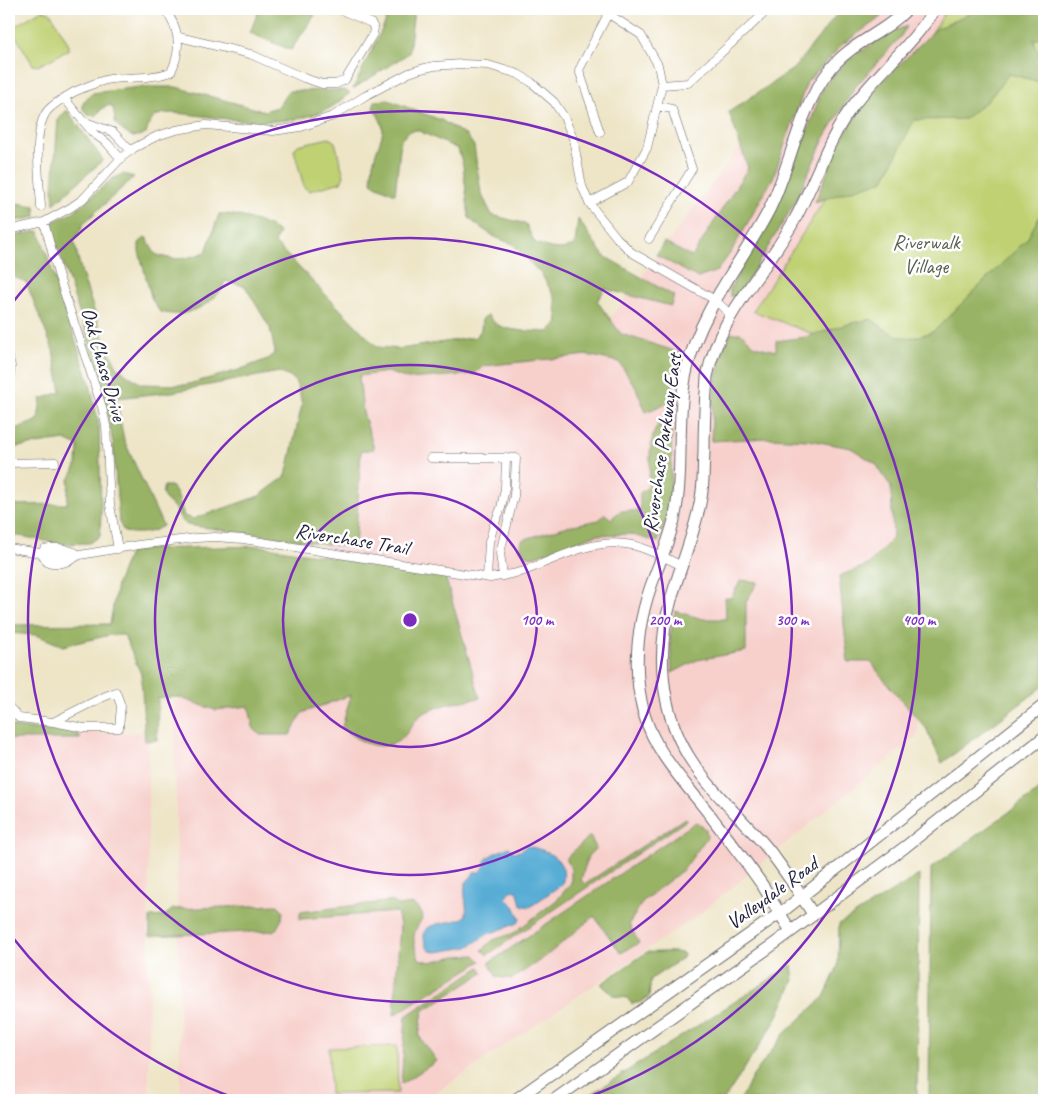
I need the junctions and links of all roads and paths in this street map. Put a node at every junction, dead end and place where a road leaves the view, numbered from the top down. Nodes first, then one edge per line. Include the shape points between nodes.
1 (164, 9) edge
2 (339, 9) edge
3 (769, 9) edge
4 (906, 9) edge
5 (936, 9) edge
6 (604, 11) edge
7 (179, 37) junction
8 (662, 85) junction
9 (64, 98) junction
10 (658, 106) junction
11 (82, 120) junction
12 (600, 132) dead end
13 (131, 151) junction
14 (121, 159) junction
15 (588, 203) junction
16 (41, 207) dead end
17 (44, 222) junction
18 (9, 230) edge
19 (649, 239) dead end
20 (714, 300) junction
21 (731, 314) junction
22 (9, 358) edge
23 (9, 379) edge
24 (431, 458) dead end
25 (506, 458) junction
26 (55, 462) dead end
27 (9, 464) edge
28 (9, 548) edge
29 (118, 549) junction
30 (42, 554) junction
31 (80, 555) junction
32 (59, 556) junction
33 (663, 556) junction
34 (682, 566) junction
35 (503, 576) junction
36 (487, 577) junction
37 (1044, 705) edge
38 (9, 707) edge
39 (53, 722) junction
40 (1044, 737) edge
41 (802, 897) junction
42 (779, 913) junction
43 (813, 914) junction
44 (791, 931) junction
45 (514, 1100) edge
46 (554, 1100) edge

1 - 7 street
2 - 7 street via 374,28 345,80 336,84 322,84 304,78 231,48
3 - 8 street via 688,83
4 - 20 street, Riverchase Parkway East via 883,29 848,51 828,72 814,94 769,210
5 - 21 street, Riverchase Parkway East via 851,108 794,221
6 - 8 street via 641,34 658,65
6 - 12 street via 580,70
7 - 9 street via 172,72 160,76 109,79
8 - 10 street
9 - 11 street
9 - 16 street via 42,118 38,134
10 - 15 street via 647,148 628,182
10 - 19 street via 672,109 692,169
11 - 13 street via 114,132
11 - 14 street
13 - 14 street
13 - 15 street via 150,139 186,128 211,126 272,131 301,127 333,116 365,96 421,69 461,64 488,65 518,74 554,102 573,138
14 - 17 street via 83,199
15 - 20 street via 631,252
17 - 18 street
17 - 29 street, Oak Chase Drive via 102,407 106,425 110,506
20 - 21 street
20 - 33 street, Riverchase Parkway East via 697,336 684,380 676,512
21 - 34 street, Riverchase Parkway East via 710,362 702,496
22 - 23 street
24 - 25 street
25 - 35 street via 516,458 514,496 500,553
25 - 36 street via 505,488 489,542
26 - 27 street
28 - 30 street
29 - 31 street, Riverchase Trail
29 - 36 street, Riverchase Trail via 196,538 243,539
30 - 32 street, Riverchase Trail via 44,549
30 - 32 street via 47,562
31 - 32 street, Riverchase Trail via 68,563
31 - 32 street via 66,548
33 - 34 street, Riverchase Trail
33 - 35 street, Riverchase Trail via 632,545 600,545 582,548
33 - 42 street, Riverchase Parkway East via 644,608 637,646 638,680 647,723 667,762 745,861
34 - 41 street, Riverchase Parkway East via 668,611 662,653 664,688 674,725 688,756 764,845
35 - 36 street, Riverchase Trail
37 - 41 street, Valleydale Road
38 - 39 street via 19,718
39 - 39 street via 101,698 116,692 120,706 119,728 84,728
40 - 43 street, Valleydale Road via 905,847
41 - 42 street, Valleydale Road
41 - 43 street, Riverchase Parkway East
42 - 44 street, Riverchase Parkway East
42 - 45 street, Valleydale Road
43 - 44 street, Valleydale Road
44 - 46 street, Valleydale Road

